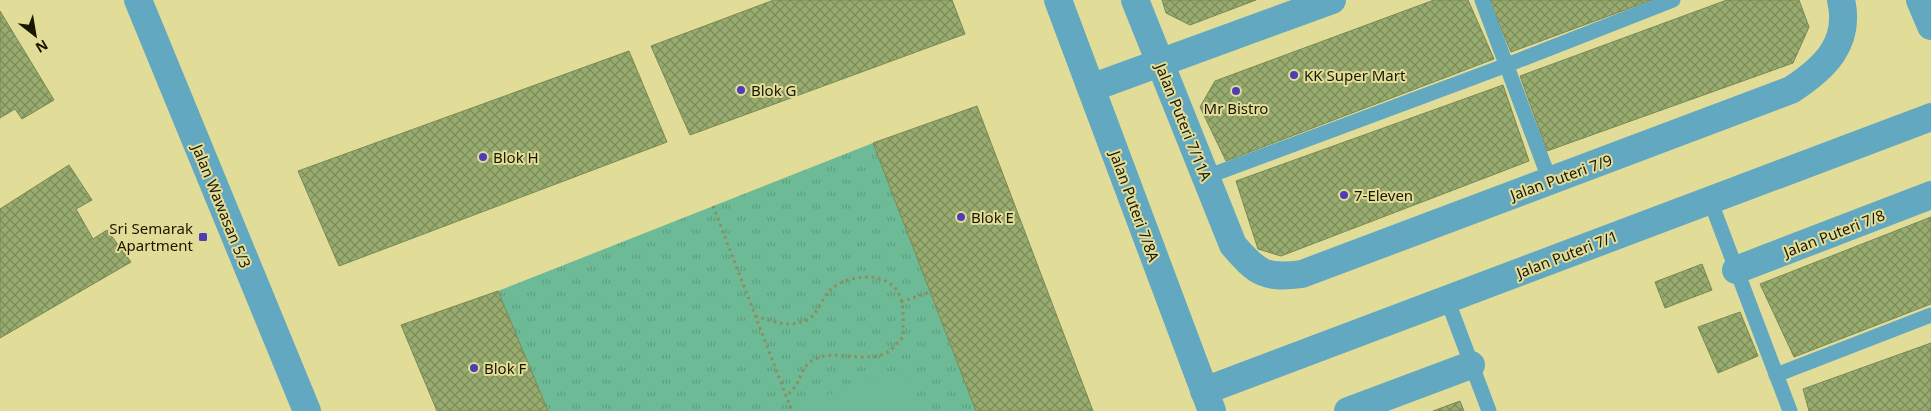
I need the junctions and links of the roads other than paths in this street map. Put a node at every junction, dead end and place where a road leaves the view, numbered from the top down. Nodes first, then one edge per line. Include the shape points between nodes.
1 (138, 0) edge
2 (1058, 0) edge
3 (1135, 0) edge
4 (1332, 0) edge
5 (1482, 0) edge
6 (1673, 0) edge
7 (1841, 0) edge
8 (1920, 0) edge
9 (1931, 26) edge
10 (1161, 64) junction
11 (1507, 65) junction
12 (1091, 88) junction
13 (1931, 117) edge
14 (1206, 177) junction
15 (1550, 181) junction
16 (1931, 195) edge
17 (1710, 200) junction
18 (1233, 245) joint
19 (1736, 270) junction
20 (1447, 299) junction
21 (1931, 315) edge
22 (1472, 365) junction
23 (1776, 376) junction
24 (1208, 401) edge
25 (307, 411) edge
26 (1348, 411) edge
27 (1489, 411) edge
28 (1790, 411) edge

1 - 25 street, Jalan Wawasan 5/3
2 - 12 street, Jalan Puteri 7/8A
3 - 10 street, Jalan Puteri 7/11A
4 - 10 street
5 - 11 lane
6 - 11 lane
7 - 15 street, Jalan Puteri 7/9 via 1843,32 1835,49 1824,65 1791,90
8 - 9 street
10 - 12 street
10 - 14 street, Jalan Puteri 7/11A
11 - 14 lane
11 - 15 lane
12 - 24 street, Jalan Puteri 7/8A
13 - 17 street, Jalan Puteri 7/1
14 - 18 street, Jalan Puteri 7/11A
15 - 18 street, Jalan Puteri 7/9 via 1302,274 1284,277 1263,274
16 - 19 street, Jalan Puteri 7/8
17 - 19 lane
17 - 20 street, Jalan Puteri 7/1
19 - 23 lane
20 - 22 lane
20 - 24 street, Jalan Puteri 7/1
21 - 23 lane
22 - 26 street
22 - 27 lane
23 - 28 lane

